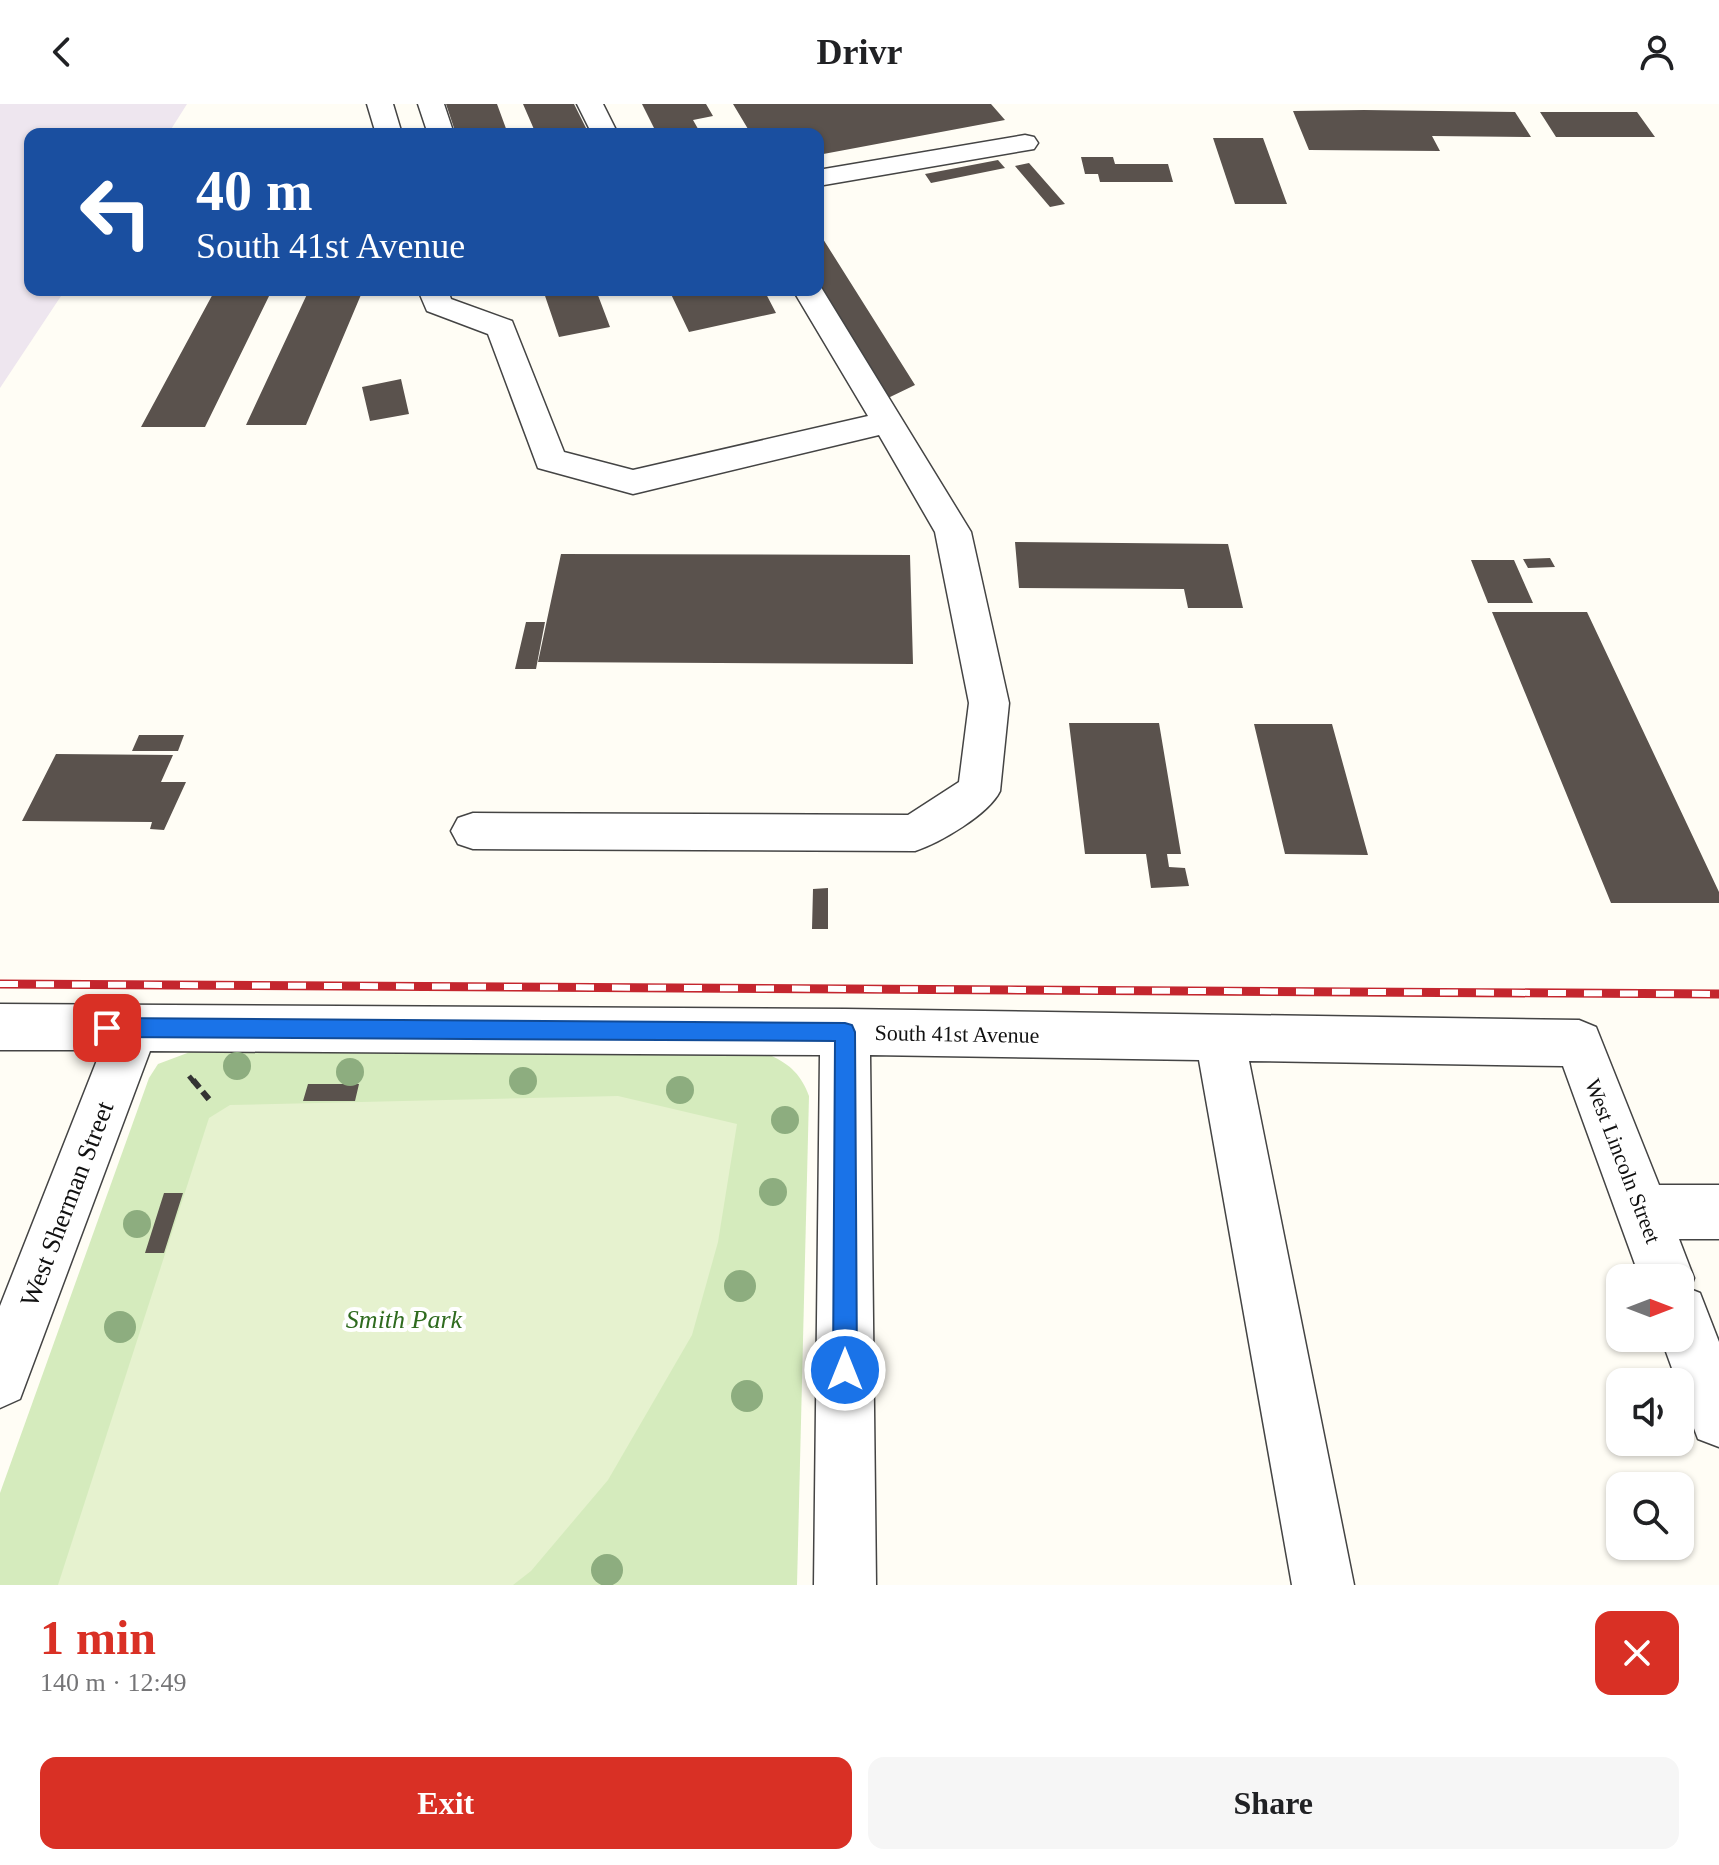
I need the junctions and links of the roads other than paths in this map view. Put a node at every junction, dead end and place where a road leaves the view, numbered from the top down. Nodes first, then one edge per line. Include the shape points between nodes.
1 (380, 104) edge
2 (431, 104) edge
3 (590, 104) edge
4 (387, 128) edge
5 (439, 128) edge
6 (602, 128) edge
7 (1025, 143) dead end
8 (824, 177) edge
9 (435, 296) edge
10 (812, 296) edge
11 (888, 422) junction
12 (473, 831) dead end
13 (0, 1027) edge
14 (134, 1028) junction
15 (845, 1032) junction
16 (1220, 1038) junction
17 (1579, 1043) joint
18 (1642, 1212) junction
19 (1719, 1212) edge
20 (1662, 1264) edge
21 (1694, 1351) edge
22 (0, 1379) edge
23 (1719, 1418) edge
24 (845, 1585) edge
25 (1323, 1585) edge

1 - 4 street
2 - 5 street
3 - 6 street
7 - 8 street
9 - 11 street via 438,305 501,328 550,460 633,482
10 - 11 street
11 - 12 street via 953,532 989,703 979,791 915,833
13 - 14 street, South 41st Avenue
14 - 15 street, South 41st Avenue
14 - 22 street, West Sherman Street
15 - 16 street, South 41st Avenue
15 - 24 street
16 - 17 street, South 41st Avenue
16 - 25 street
17 - 18 street, West Lincoln Street
18 - 19 street
18 - 20 street, West Lincoln Street
21 - 23 street

